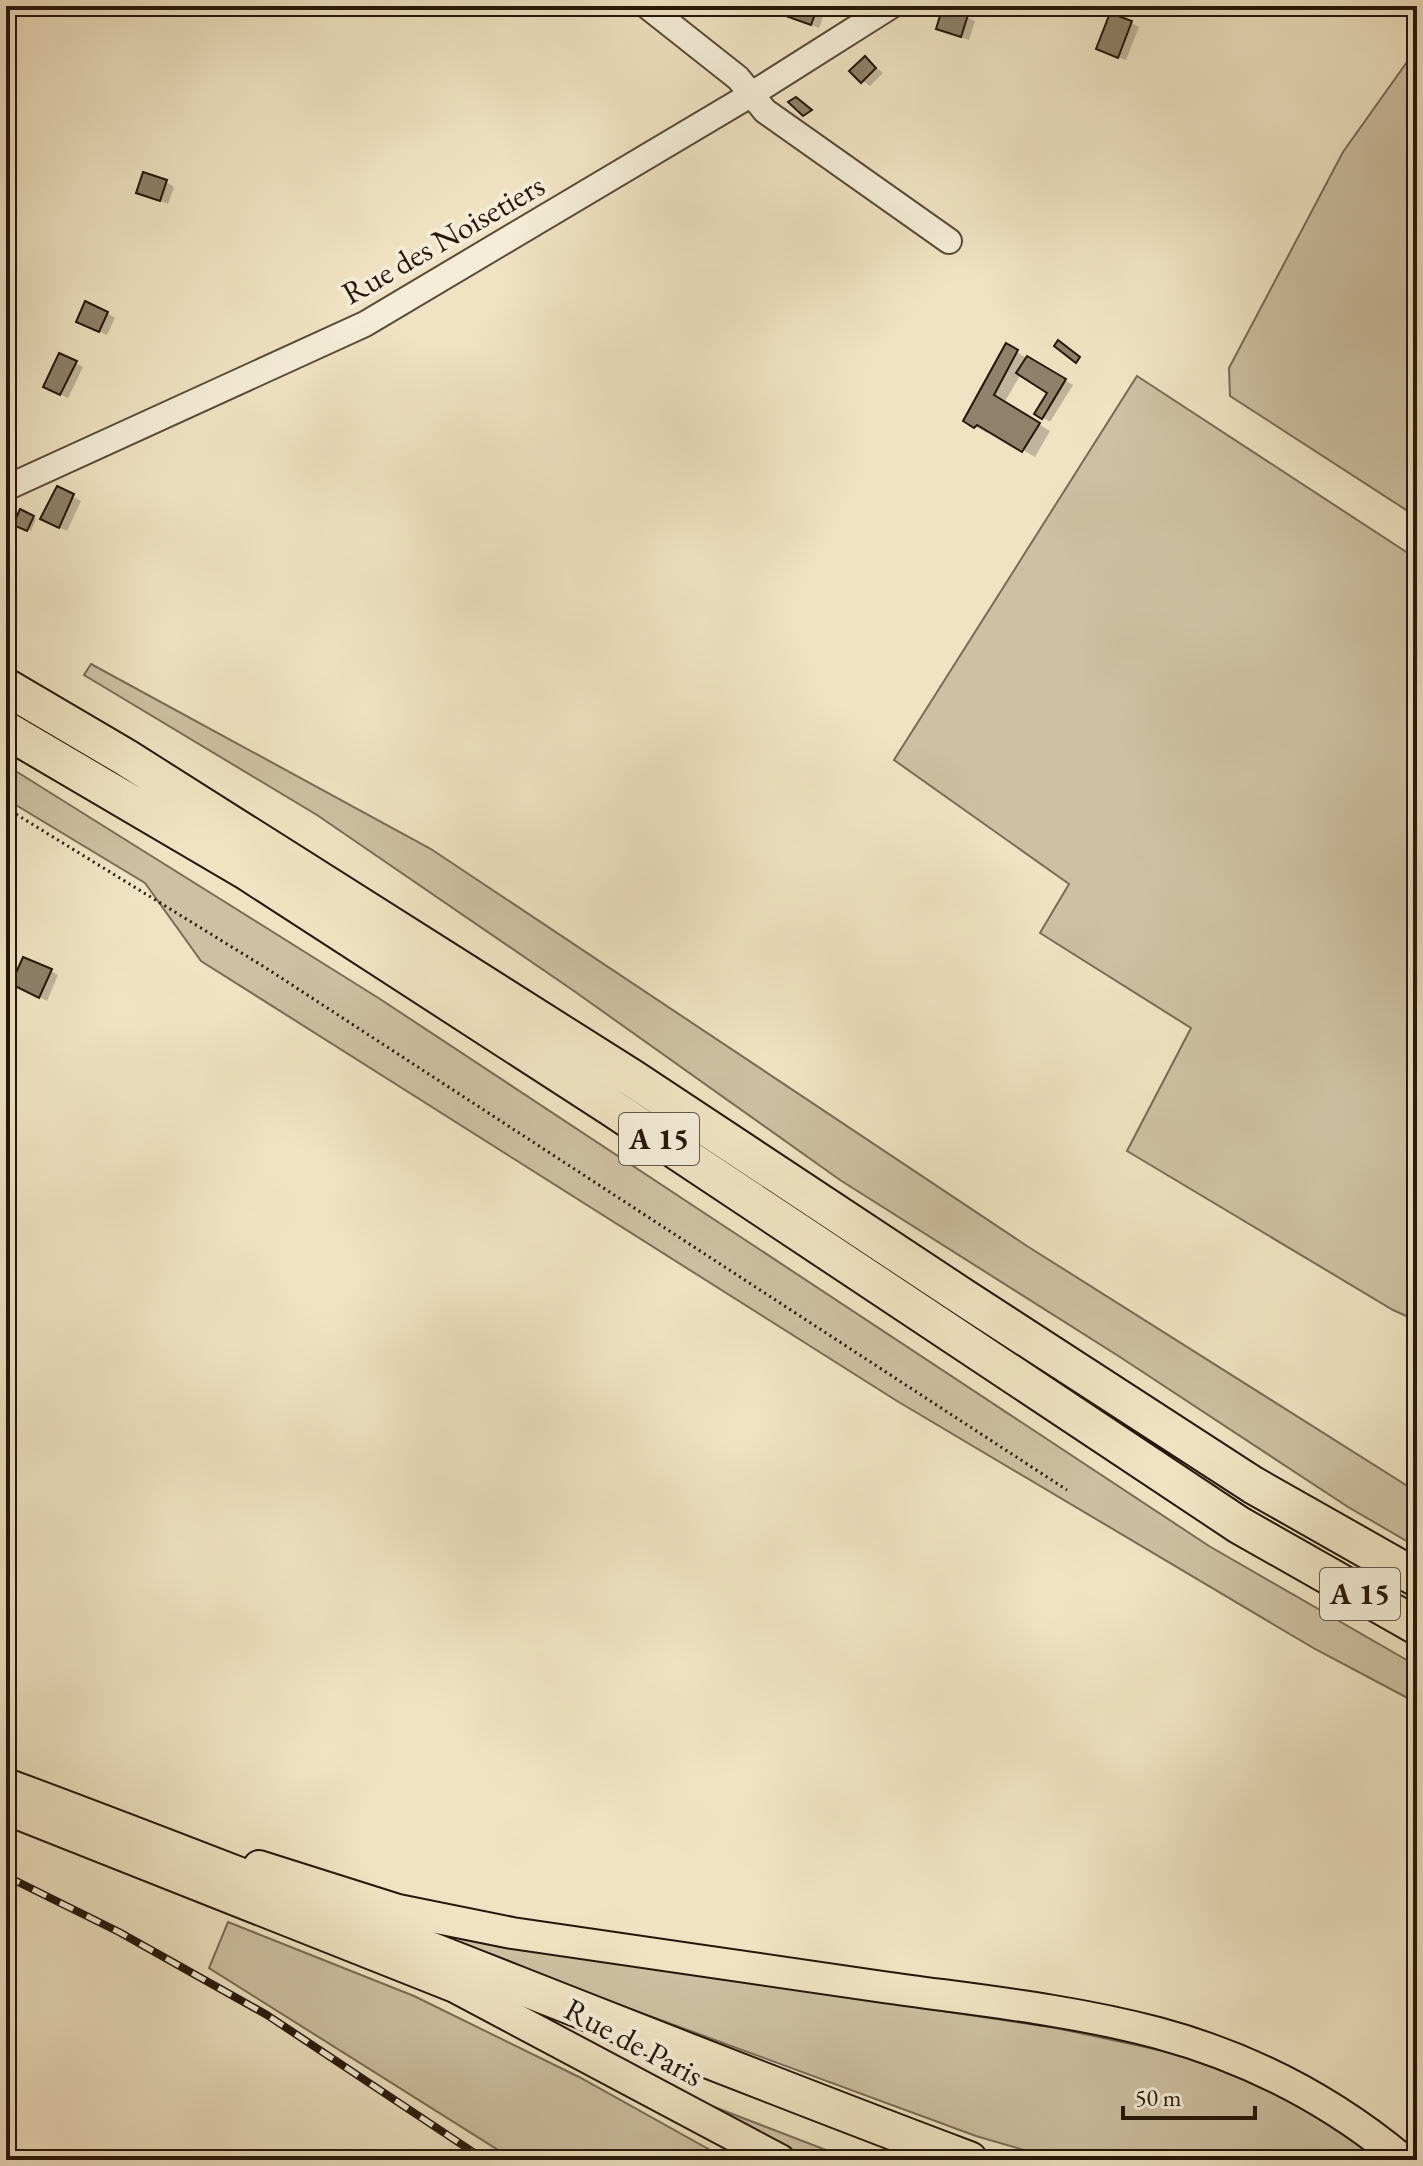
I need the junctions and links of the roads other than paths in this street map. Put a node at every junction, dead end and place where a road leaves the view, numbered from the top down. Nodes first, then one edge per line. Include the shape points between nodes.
1 (647, 6) edge
2 (891, 6) edge
3 (752, 94) junction
4 (949, 241) dead end
5 (6, 488) edge
6 (6, 687) edge
7 (6, 730) edge
8 (1417, 1578) edge
9 (1417, 1626) edge
10 (6, 1786) edge
11 (6, 1809) edge
12 (455, 1987) junction
13 (780, 2160) edge
14 (902, 2160) edge
15 (969, 2160) edge
16 (1403, 2160) edge

1 - 3 street
2 - 3 street, Rue des Noisetiers
3 - 4 street via 765,111
3 - 5 street, Rue des Noisetiers via 365,324
6 - 8 highway, A 15 via 632,1078 1253,1485
7 - 9 highway, A 15 via 259,880 1239,1525
10 - 15 highway
10 - 16 main road via 437,1919 1053,2012 1159,2033 1228,2056 1294,2087 1358,2125
11 - 12 main road, Rue de Paris
12 - 13 main road, Rue de Paris
12 - 14 highway

